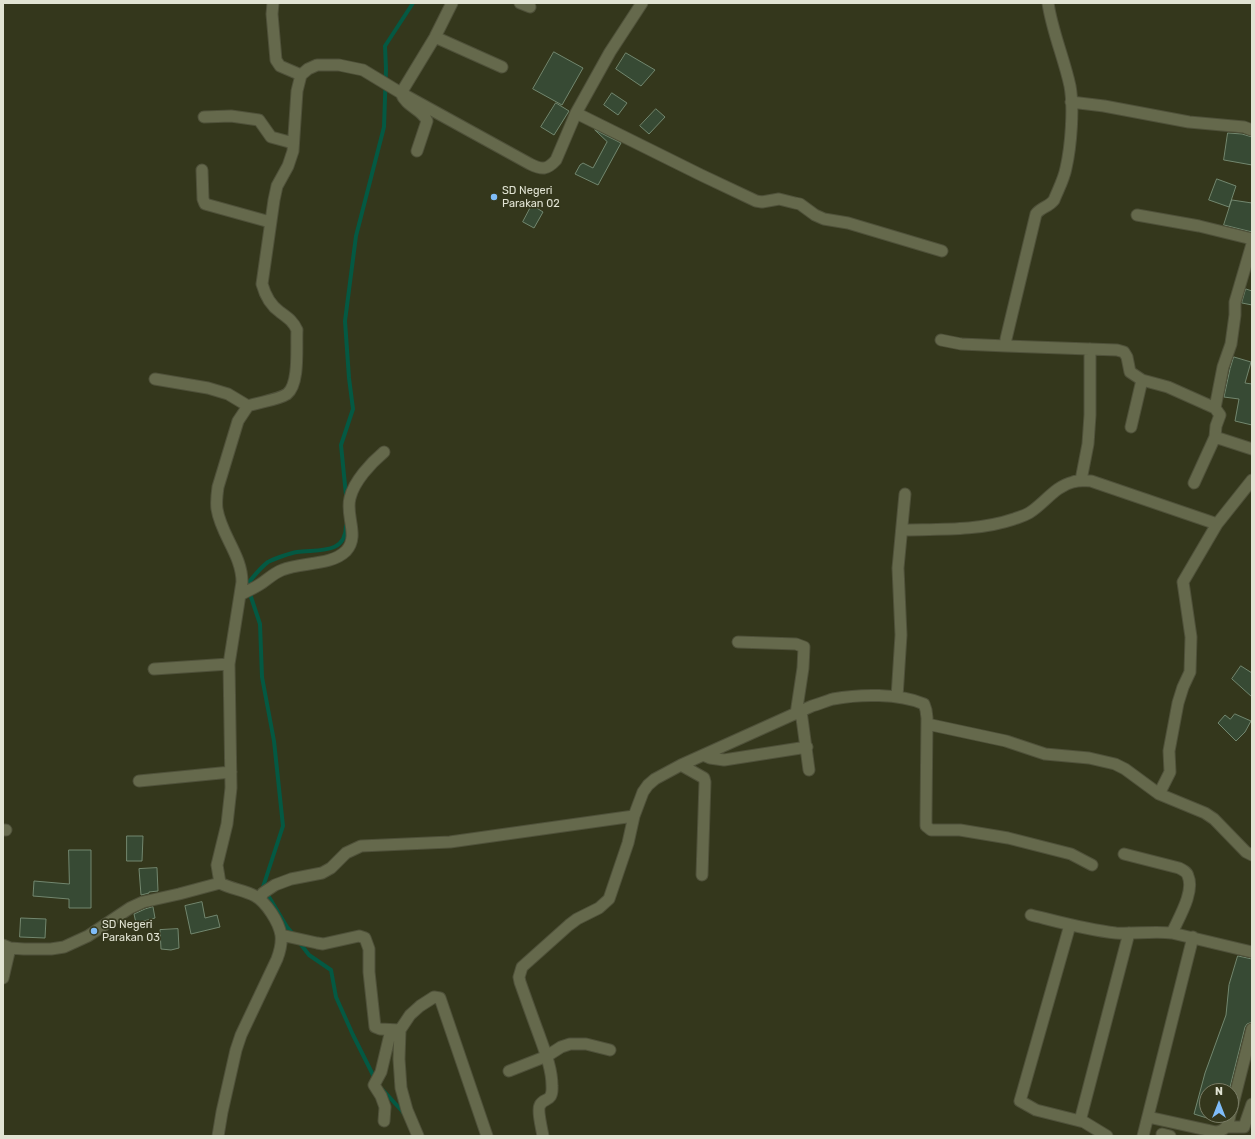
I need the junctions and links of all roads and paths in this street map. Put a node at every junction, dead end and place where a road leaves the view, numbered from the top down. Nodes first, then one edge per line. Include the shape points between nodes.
1 (272, 3) edge
2 (452, 3) edge
3 (642, 3) edge
4 (1048, 3) edge
5 (435, 37) junction
6 (502, 67) dead end
7 (301, 75) junction
8 (401, 93) junction
9 (1071, 102) junction
10 (576, 113) junction
11 (204, 117) dead end
12 (1252, 130) edge
13 (294, 143) junction
14 (417, 151) dead end
15 (202, 170) dead end
16 (1137, 215) dead end
17 (270, 222) junction
18 (1252, 239) edge
19 (1252, 244) edge
20 (942, 251) dead end
21 (941, 340) dead end
22 (1006, 346) junction
23 (1090, 349) junction
24 (155, 379) dead end
25 (1142, 380) junction
26 (248, 406) junction
27 (1214, 408) junction
28 (1131, 427) dead end
29 (1215, 437) junction
30 (1252, 449) edge
31 (384, 452) dead end
32 (1081, 480) junction
33 (1252, 480) edge
34 (1194, 482) dead end
35 (905, 494) dead end
36 (1217, 524) junction
37 (902, 530) junction
38 (243, 594) junction
39 (738, 642) dead end
40 (229, 664) junction
41 (154, 669) dead end
42 (898, 697) junction
43 (799, 713) junction
44 (927, 724) junction
45 (807, 747) junction
46 (703, 755) junction
47 (681, 765) junction
48 (809, 770) dead end
49 (231, 772) junction
50 (139, 781) dead end
51 (1159, 794) junction
52 (634, 816) junction
53 (1124, 854) dead end
54 (1252, 855) edge
55 (1092, 865) dead end
56 (702, 875) dead end
57 (220, 883) junction
58 (262, 896) junction
59 (1031, 915) dead end
60 (1070, 924) junction
61 (1129, 933) junction
62 (1172, 933) junction
63 (285, 936) junction
64 (1193, 937) junction
65 (6, 946) edge
66 (1252, 952) edge
67 (3, 978) edge
68 (1252, 1029) edge
69 (396, 1030) junction
70 (610, 1050) dead end
71 (547, 1056) junction
72 (509, 1071) dead end
73 (1238, 1083) edge
74 (1252, 1107) edge
75 (1148, 1117) junction
76 (384, 1121) dead end
77 (1080, 1121) junction
78 (1228, 1123) edge
79 (1227, 1127) junction
80 (218, 1136) edge
81 (418, 1136) edge
82 (487, 1136) edge
83 (543, 1136) edge
84 (1107, 1136) edge
85 (1143, 1136) edge
86 (1162, 1136) edge
87 (1170, 1136) edge

1 - 7 street via 277,64
2 - 5 street
3 - 10 street via 610,52
4 - 9 street via 1070,87
5 - 6 street
5 - 8 street
7 - 8 street via 308,69 321,65 339,65 363,70
7 - 13 street via 297,91
8 - 10 street via 530,164 544,169 556,160
8 - 14 street via 405,101 427,121
9 - 12 street
9 - 22 street via 1066,170 1054,200 1036,214
10 - 20 street via 756,201 779,199 800,204 824,219 848,223
11 - 13 street via 231,116 260,120 271,137
13 - 17 street via 288,166 277,186
15 - 17 street via 205,204
16 - 18 street
17 - 26 street via 262,284 268,300 290,318 297,330 294,382 287,394
19 - 27 street via 1235,302 1231,344
21 - 22 street via 961,344
22 - 23 street
23 - 25 street via 1124,352 1130,372
23 - 32 street via 1090,422
24 - 26 street via 208,388 228,394
25 - 27 street via 1168,387
25 - 28 street
26 - 38 street via 238,420 232,436 217,496 217,509 222,528 242,572
27 - 29 street via 1220,415
29 - 30 street
29 - 34 street
31 - 38 street via 365,470 350,498 353,533 352,543 347,550 340,557 282,570
32 - 36 street via 1091,481
32 - 37 street via 1067,484 1028,514 1013,519 972,527
33 - 36 street
35 - 37 street
36 - 51 street via 1182,582 1191,637 1190,672 1182,687 1178,703 1169,751 1169,777
37 - 42 street via 898,553 901,635
38 - 40 street
39 - 43 street via 796,644 804,647
40 - 41 street
40 - 49 street
42 - 43 street via 831,700
42 - 44 street via 924,704
43 - 45 street
43 - 46 street
44 - 51 street via 1006,741 1045,754 1089,758 1115,764
44 - 55 street via 928,828 971,831 1008,838 1071,854
45 - 46 street via 724,760
45 - 48 street
46 - 47 street
47 - 52 street via 648,785
47 - 56 street via 704,778 705,782
49 - 50 street
49 - 57 street via 227,824 217,865
51 - 54 street via 1205,813
52 - 58 street via 450,842 361,846 346,853 322,873 275,885
52 - 71 street via 628,843 609,899 599,908 577,918 522,967 520,982
53 - 62 street via 1179,868 1189,877 1186,904
57 - 58 street
57 - 65 street via 142,902 88,936 64,947 51,949
58 - 63 street
59 - 60 street
60 - 61 street
60 - 77 street via 1020,1101 1036,1110
61 - 62 street
61 - 77 street
62 - 64 street
63 - 69 street via 323,944 360,936 365,938 369,949 374,1024 377,1029
63 - 80 street via 277,959 241,1035
64 - 66 street
64 - 75 street
65 - 67 street
68 - 73 street
69 - 76 street via 374,1086 385,1107
69 - 81 street via 401,1088
69 - 82 street via 420,1006 431,998 440,998
70 - 71 street via 586,1044 570,1044
71 - 72 street
71 - 83 street via 552,1092 549,1099 539,1108
74 - 79 street via 1244,1127
75 - 79 street via 1211,1132
75 - 85 street
77 - 84 street
78 - 79 street
86 - 87 street

